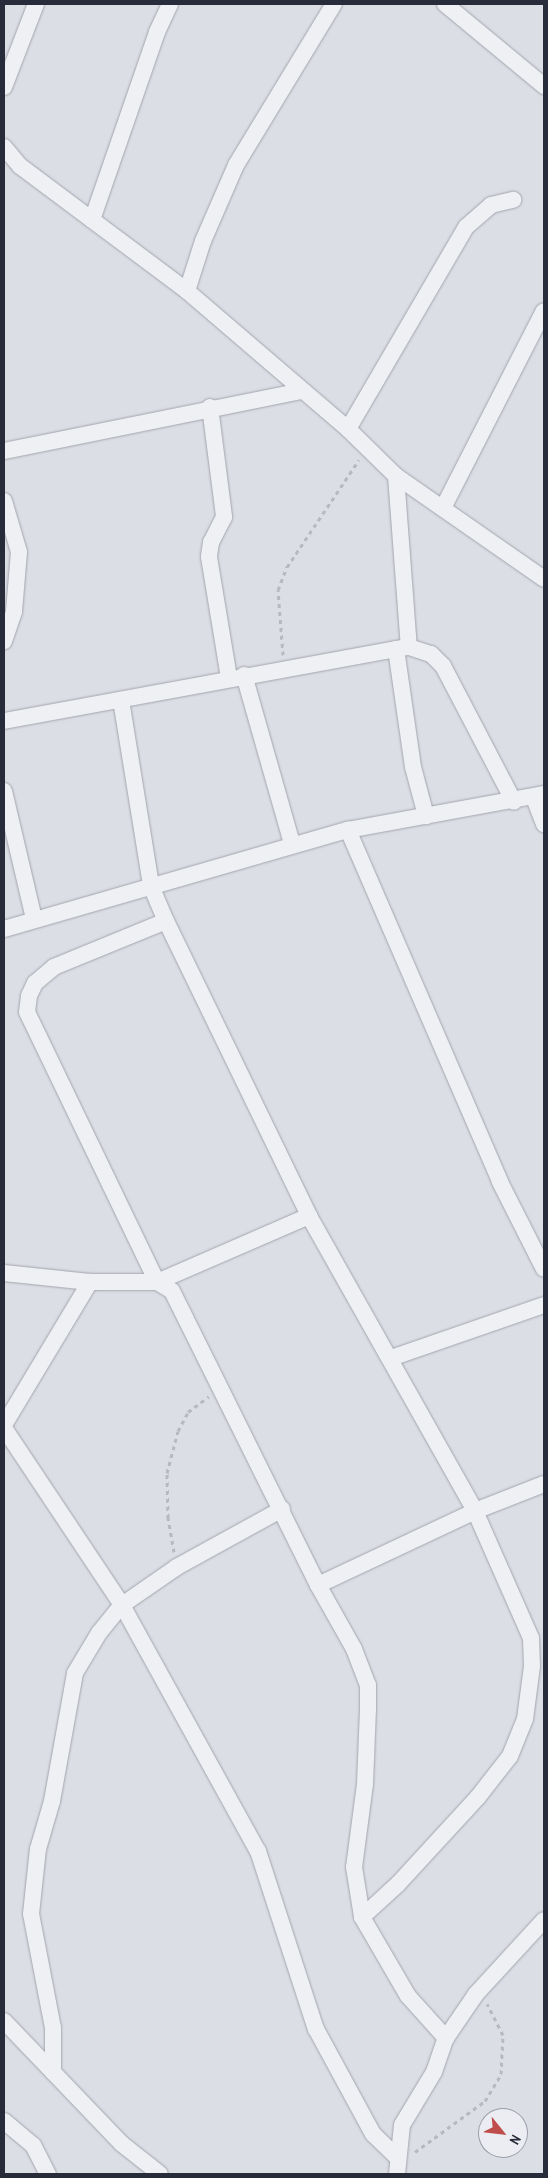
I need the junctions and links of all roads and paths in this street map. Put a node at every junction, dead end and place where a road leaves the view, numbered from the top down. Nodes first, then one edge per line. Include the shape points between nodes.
1 (36, 4) edge
2 (170, 4) edge
3 (334, 4) edge
4 (444, 4) edge
5 (544, 86) edge
6 (4, 87) edge
7 (4, 147) edge
8 (513, 200) dead end
9 (92, 220) junction
10 (186, 291) junction
11 (544, 311) edge
12 (301, 391) junction
13 (210, 407) junction
14 (348, 429) junction
15 (368, 448) junction
16 (4, 451) edge
17 (396, 476) junction
18 (4, 501) edge
19 (443, 508) junction
20 (544, 579) edge
21 (4, 641) edge
22 (403, 648) junction
23 (285, 670) junction
24 (236, 677) junction
25 (121, 700) junction
26 (4, 721) edge
27 (4, 791) edge
28 (539, 796) edge
29 (514, 802) junction
30 (426, 816) junction
31 (544, 824) edge
32 (348, 830) junction
33 (292, 844) junction
34 (151, 886) junction
35 (34, 919) junction
36 (166, 921) junction
37 (4, 929) edge
38 (309, 1216) junction
39 (544, 1269) edge
40 (4, 1273) edge
41 (90, 1282) junction
42 (157, 1282) junction
43 (544, 1305) edge
44 (391, 1358) junction
45 (221, 1390) junction
46 (4, 1427) edge
47 (544, 1484) edge
48 (282, 1510) junction
49 (475, 1510) junction
50 (177, 1567) junction
51 (318, 1585) junction
52 (122, 1605) junction
53 (362, 1917) junction
54 (544, 1920) edge
55 (476, 1994) junction
56 (4, 2021) edge
57 (446, 2038) junction
58 (53, 2072) junction
59 (4, 2121) edge
60 (403, 2157) junction
61 (48, 2174) edge
62 (160, 2174) edge
63 (396, 2174) edge

1 - 6 street
2 - 9 street via 157,32
3 - 10 street via 236,165 203,241
4 - 5 street
7 - 9 street via 20,166
8 - 14 street via 490,205 466,226
9 - 10 street
10 - 12 street
11 - 19 street
12 - 13 street
12 - 14 street
13 - 16 street
13 - 24 street via 224,517 211,542 209,557
14 - 15 street
15 - 17 street
15 - 23 path via 286,567 278,613
17 - 19 street
17 - 22 street
18 - 21 street via 19,552 14,612
19 - 20 street
22 - 23 street
22 - 29 street via 431,654 443,666
22 - 30 street via 413,766
23 - 24 street
24 - 25 street
24 - 33 street
25 - 26 street
25 - 34 street
27 - 35 street
28 - 29 street
28 - 31 street
29 - 30 street
30 - 32 street
32 - 33 street
32 - 39 street via 500,1182
33 - 34 street
34 - 35 street
34 - 36 street
35 - 37 street
36 - 38 street
36 - 42 street via 54,967 35,983 27,1012
38 - 42 street
38 - 44 street
40 - 41 street
41 - 42 street
41 - 46 street
42 - 45 street via 172,1291
43 - 44 street
44 - 49 street
45 - 48 street
45 - 50 path via 199,1401 188,1412 178,1430 167,1473 168,1518
46 - 52 street
47 - 49 street
48 - 50 street
48 - 51 street
49 - 51 street
49 - 53 street via 531,1638 532,1666 525,1719 510,1756 478,1797 398,1884
50 - 52 street
51 - 53 street via 354,1649 368,1685 365,1784 354,1867
52 - 58 street via 99,1633 75,1673 52,1802 38,1849 31,1914 53,2028
52 - 60 street via 258,1851 316,2029 373,2134
53 - 57 street via 408,1996
54 - 55 street
55 - 57 street
55 - 60 path via 490,2007 503,2035 501,2074 485,2101
56 - 58 street
57 - 60 street via 434,2072 402,2126
58 - 62 street via 122,2144
59 - 61 street via 33,2145
60 - 63 street

